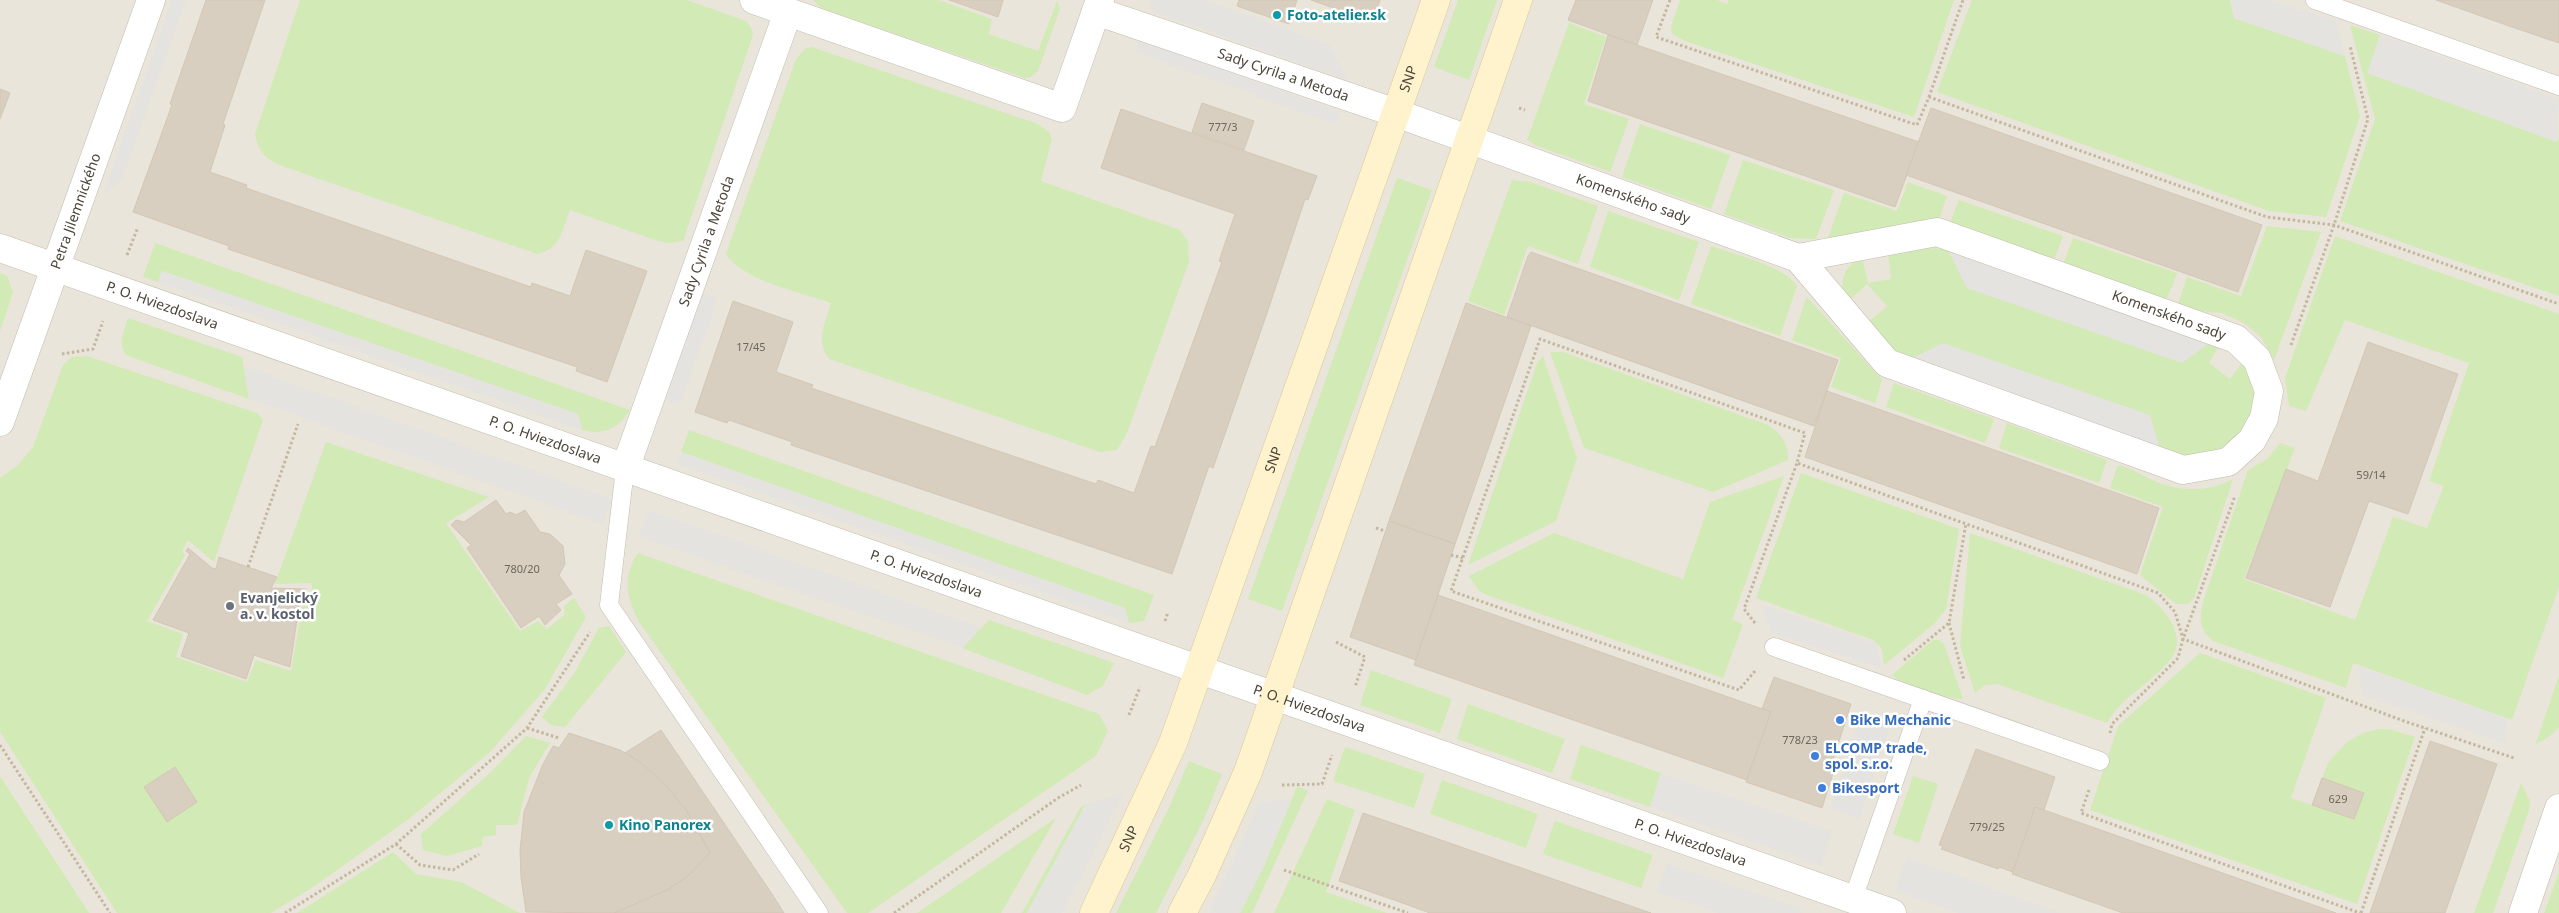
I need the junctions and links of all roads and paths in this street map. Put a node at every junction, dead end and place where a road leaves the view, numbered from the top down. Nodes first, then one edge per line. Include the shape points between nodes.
1 (152, 0) edge
2 (754, 0) edge
3 (1436, 0) edge
4 (1518, 0) edge
5 (1670, 0) edge
6 (1963, 0) edge
7 (2315, 0) edge
8 (1098, 5) edge
9 (788, 12) junction
10 (2559, 86) edge
11 (1928, 97) junction
12 (1396, 113) junction
13 (1469, 139) junction
14 (138, 227) dead end
15 (0, 248) edge
16 (1798, 258) junction
17 (124, 264) dead end
18 (56, 268) junction
19 (2559, 304) edge
20 (106, 312) dead end
21 (56, 352) dead end
22 (0, 422) edge
23 (298, 424) dead end
24 (1797, 463) junction
25 (625, 469) junction
26 (1966, 523) junction
27 (1376, 528) dead end
28 (1386, 531) dead end
29 (1451, 555) dead end
30 (1463, 558) junction
31 (248, 567) dead end
32 (609, 605) junction
33 (1949, 623) junction
34 (1336, 642) dead end
35 (1774, 647) junction
36 (1200, 672) junction
37 (1875, 683) junction
38 (1142, 684) dead end
39 (1353, 691) dead end
40 (1274, 697) junction
41 (1923, 699) junction
42 (1130, 715) dead end
43 (1974, 717) junction
44 (527, 728) junction
45 (2425, 728) junction
46 (559, 738) dead end
47 (0, 745) edge
48 (1334, 749) dead end
49 (2514, 758) dead end
50 (2100, 761) joint
51 (1274, 783) dead end
52 (1081, 785) dead end
53 (2559, 808) edge
54 (396, 844) junction
55 (479, 854) dead end
56 (1284, 870) dead end
57 (1850, 906) edge
58 (110, 913) edge
59 (285, 913) edge
60 (819, 913) edge
61 (894, 913) edge
62 (1094, 913) edge
63 (1182, 913) edge
64 (1408, 913) edge
65 (1892, 913) edge
66 (2360, 913) edge
67 (2522, 913) edge

1 - 18 street, Petra Jilemnického
2 - 9 street, Sady Cyrila a Metoda
3 - 12 street, SNP
4 - 13 street
5 - 11 path via 1656,37 1917,125
6 - 11 path
7 - 10 lane
8 - 9 street, Sady Cyrila a Metoda via 1062,108
8 - 12 street, Sady Cyrila a Metoda
9 - 25 street, Sady Cyrila a Metoda
11 - 19 path via 2267,217 2334,225
12 - 13 street, Sady Cyrila a Metoda
12 - 36 street, SNP
13 - 16 street, Komenského sady
13 - 40 street
14 - 17 path
15 - 18 street, P. O. Hviezdoslava
16 - 16 street, Komenského sady via 1887,363 2183,470 2228,462 2252,440 2264,418 2269,391 2257,359 2236,339 1937,232
18 - 22 street, Petra Jilemnického
18 - 25 street, P. O. Hviezdoslava
20 - 21 path via 93,349
23 - 31 path
24 - 26 path
24 - 30 path via 1805,433 1540,339
24 - 35 path via 1744,609
25 - 32 lane
25 - 36 street, P. O. Hviezdoslava
26 - 33 path
26 - 45 path via 2158,593 2175,612 2183,639
27 - 28 path
29 - 30 path
30 - 35 path via 1451,591 1739,690
32 - 44 path
32 - 60 lane
33 - 37 path
33 - 43 path
34 - 39 path via 1365,657
35 - 37 lane
36 - 40 street, P. O. Hviezdoslava
36 - 62 street, SNP via 1174,743
37 - 41 lane
38 - 42 path
40 - 57 street, P. O. Hviezdoslava
40 - 63 street via 1248,772
41 - 43 lane
41 - 57 lane
43 - 50 lane
44 - 46 path
44 - 54 path
45 - 49 path
45 - 66 path
47 - 58 path
48 - 51 path via 1322,784
50 - 66 path via 2082,813
52 - 61 path
53 - 67 street
54 - 55 path via 420,866 453,870
54 - 59 path
56 - 64 path
57 - 65 street, P. O. Hviezdoslava

